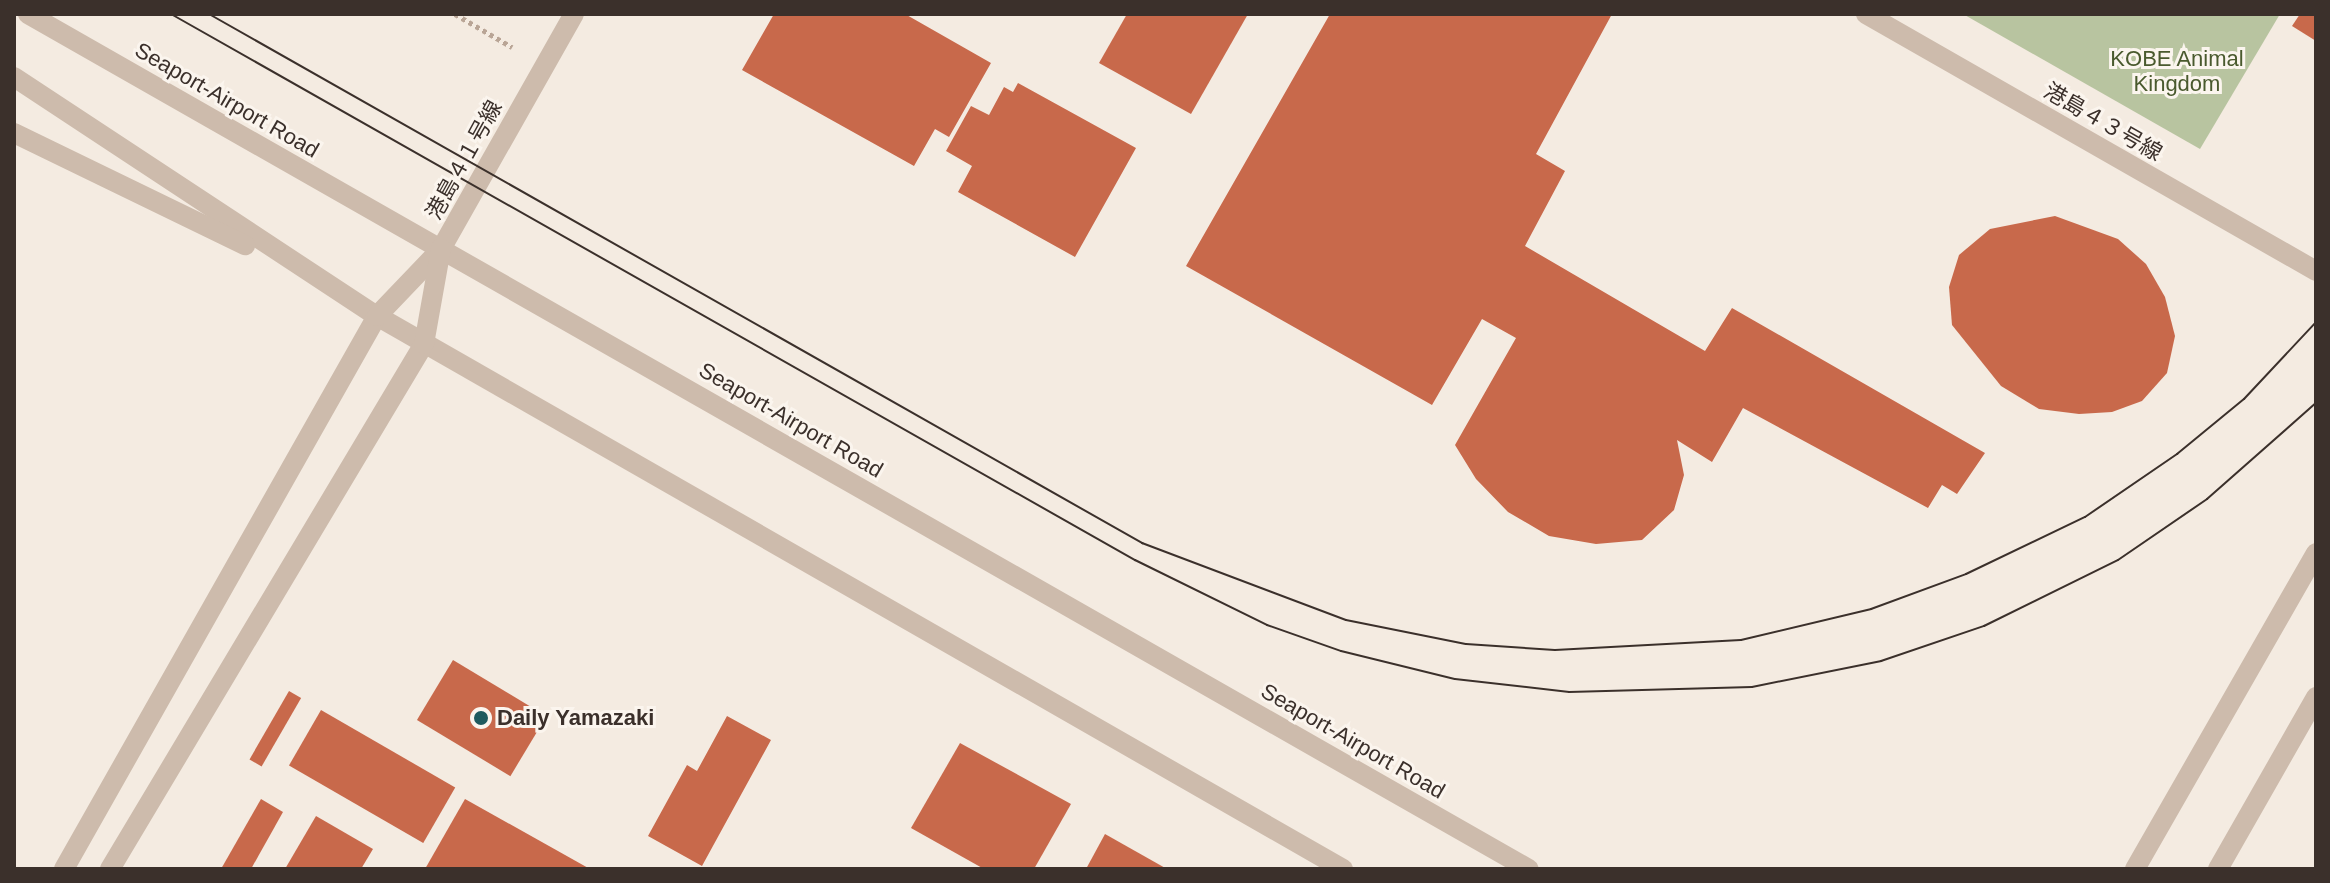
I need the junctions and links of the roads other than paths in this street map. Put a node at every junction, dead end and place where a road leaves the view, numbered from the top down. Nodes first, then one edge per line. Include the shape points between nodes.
1 (28, 14) edge
2 (574, 14) edge
3 (1866, 14) edge
4 (14, 77) edge
5 (14, 133) edge
6 (441, 249) junction
7 (2316, 271) edge
8 (302, 272) junction
9 (377, 316) junction
10 (424, 344) junction
11 (2316, 553) edge
12 (2316, 697) edge
13 (64, 869) edge
14 (110, 869) edge
15 (1343, 869) edge
16 (1529, 869) edge
17 (2135, 869) edge
18 (2218, 869) edge

1 - 6 street, Seaport-Airport Road
2 - 6 street, 港島４１号線
3 - 7 street, 港島４３号線
4 - 8 street
5 - 8 street
6 - 9 street, 港島４１号線
6 - 10 street
6 - 16 street, Seaport-Airport Road
8 - 9 street
9 - 10 street
9 - 13 street, 港島４１号線
10 - 14 street
10 - 15 street
11 - 17 street
12 - 18 street

